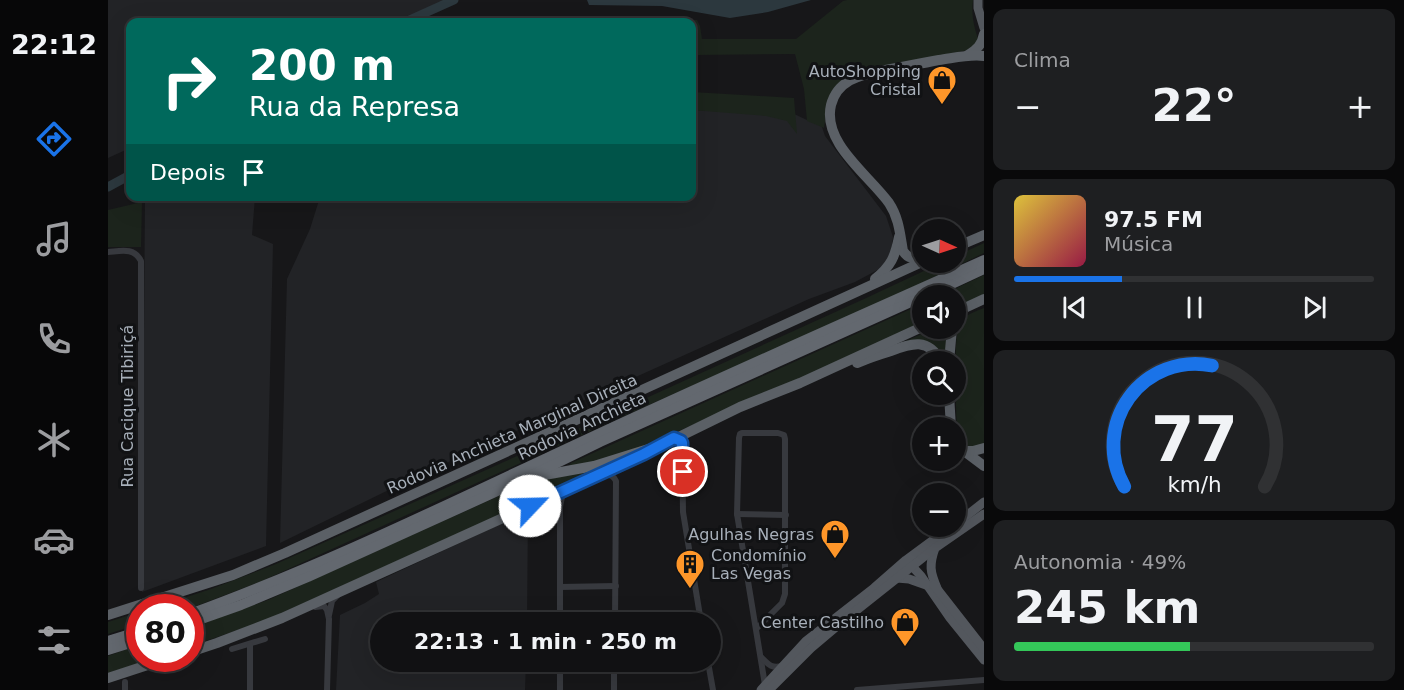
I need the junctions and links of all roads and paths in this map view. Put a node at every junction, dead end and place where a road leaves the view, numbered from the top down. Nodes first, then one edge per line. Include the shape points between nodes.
1 (979, 0) edge
2 (984, 7) edge
3 (984, 28) edge
4 (984, 34) edge
5 (968, 55) junction
6 (984, 56) edge
7 (900, 231) junction
8 (984, 235) edge
9 (966, 243) edge
10 (108, 252) edge
11 (912, 258) edge
12 (984, 260) edge
13 (912, 267) edge
14 (984, 269) edge
15 (948, 285) edge
16 (861, 290) junction
17 (912, 301) edge
18 (981, 301) edge
19 (966, 308) edge
20 (966, 312) edge
21 (912, 332) edge
22 (934, 351) edge
23 (800, 383) junction
24 (674, 438) junction
25 (658, 446) junction
26 (984, 448) edge
27 (968, 454) junction
28 (984, 457) edge
29 (984, 466) edge
30 (601, 473) junction
31 (524, 479) junction
32 (569, 488) junction
33 (984, 507) edge
34 (736, 514) junction
35 (786, 515) junction
36 (966, 518) edge
37 (939, 537) edge
38 (935, 548) junction
39 (912, 561) junction
40 (897, 579) junction
41 (928, 585) junction
42 (351, 586) junction
43 (560, 586) junction
44 (616, 586) junction
45 (141, 588) dead end
46 (938, 591) junction
47 (204, 609) edge
48 (560, 612) edge
49 (615, 612) edge
50 (699, 612) edge
51 (108, 615) edge
52 (204, 618) edge
53 (282, 618) junction
54 (329, 619) junction
55 (756, 629) junction
56 (126, 635) edge
57 (265, 639) dead end
58 (108, 641) edge
59 (126, 644) edge
60 (250, 645) junction
61 (204, 647) edge
62 (232, 649) dead end
63 (984, 649) edge
64 (108, 650) edge
65 (761, 657) junction
66 (984, 660) edge
67 (782, 666) junction
68 (126, 672) edge
69 (560, 672) edge
70 (615, 672) edge
71 (710, 672) edge
72 (108, 678) edge
73 (984, 680) edge
74 (125, 682) dead end
75 (913, 688) edge
76 (768, 689) edge
77 (125, 690) edge
78 (250, 690) edge
79 (327, 690) edge
80 (560, 690) edge
81 (614, 690) edge
82 (713, 690) edge
83 (857, 690) edge
84 (868, 690) edge

1 - 2 main road
1 - 3 main road
4 - 5 highway via 982,43
5 - 6 highway
5 - 7 highway via 859,75 838,90 832,100 830,122 837,142 888,202
7 - 11 highway via 903,250
7 - 16 highway via 890,265
8 - 9 highway
10 - 45 street, Rua Cacique Tibiriçá via 134,252 141,261
12 - 47 highway, Rodovia Anchieta via 305,569
13 - 16 highway, Rodovia Anchieta Marginal Direita
14 - 15 highway, Rodovia Anchieta
16 - 51 highway, Rodovia Anchieta Marginal Direita via 285,553 233,575
17 - 31 highway, Rodovia Anchieta
18 - 19 highway
18 - 20 highway
21 - 23 highway
22 - 23 highway via 924,344 911,344
23 - 24 highway
24 - 25 highway
24 - 50 street via 682,443 682,512
25 - 30 highway
25 - 31 highway via 594,466
26 - 27 highway
27 - 28 highway
27 - 29 highway
30 - 32 highway
30 - 44 street via 611,475 615,481
31 - 52 highway, Rodovia Anchieta via 299,581
32 - 42 highway
32 - 43 street via 560,507
33 - 36 main road
33 - 38 main road
34 - 35 street
34 - 35 street via 739,438 744,432 785,436
34 - 55 street
35 - 55 street via 784,598
37 - 39 main road
38 - 39 main road
38 - 46 main road via 930,568
39 - 40 main road
39 - 41 main road
39 - 46 main road
39 - 67 main road via 806,641
40 - 41 main road
40 - 76 main road via 811,648
41 - 66 main road
42 - 53 highway
42 - 54 street via 333,599
43 - 44 street
43 - 48 street
44 - 49 street
46 - 63 main road
53 - 54 street via 320,605 326,607
53 - 61 highway
54 - 79 street
55 - 65 street
56 - 58 highway
57 - 60 street
59 - 64 highway
60 - 62 street
60 - 78 street
65 - 67 street via 773,667
65 - 76 street
67 - 76 main road
68 - 72 highway
69 - 80 street
70 - 81 street
71 - 82 street
73 - 75 street
74 - 77 street
75 - 84 street
83 - 84 street

